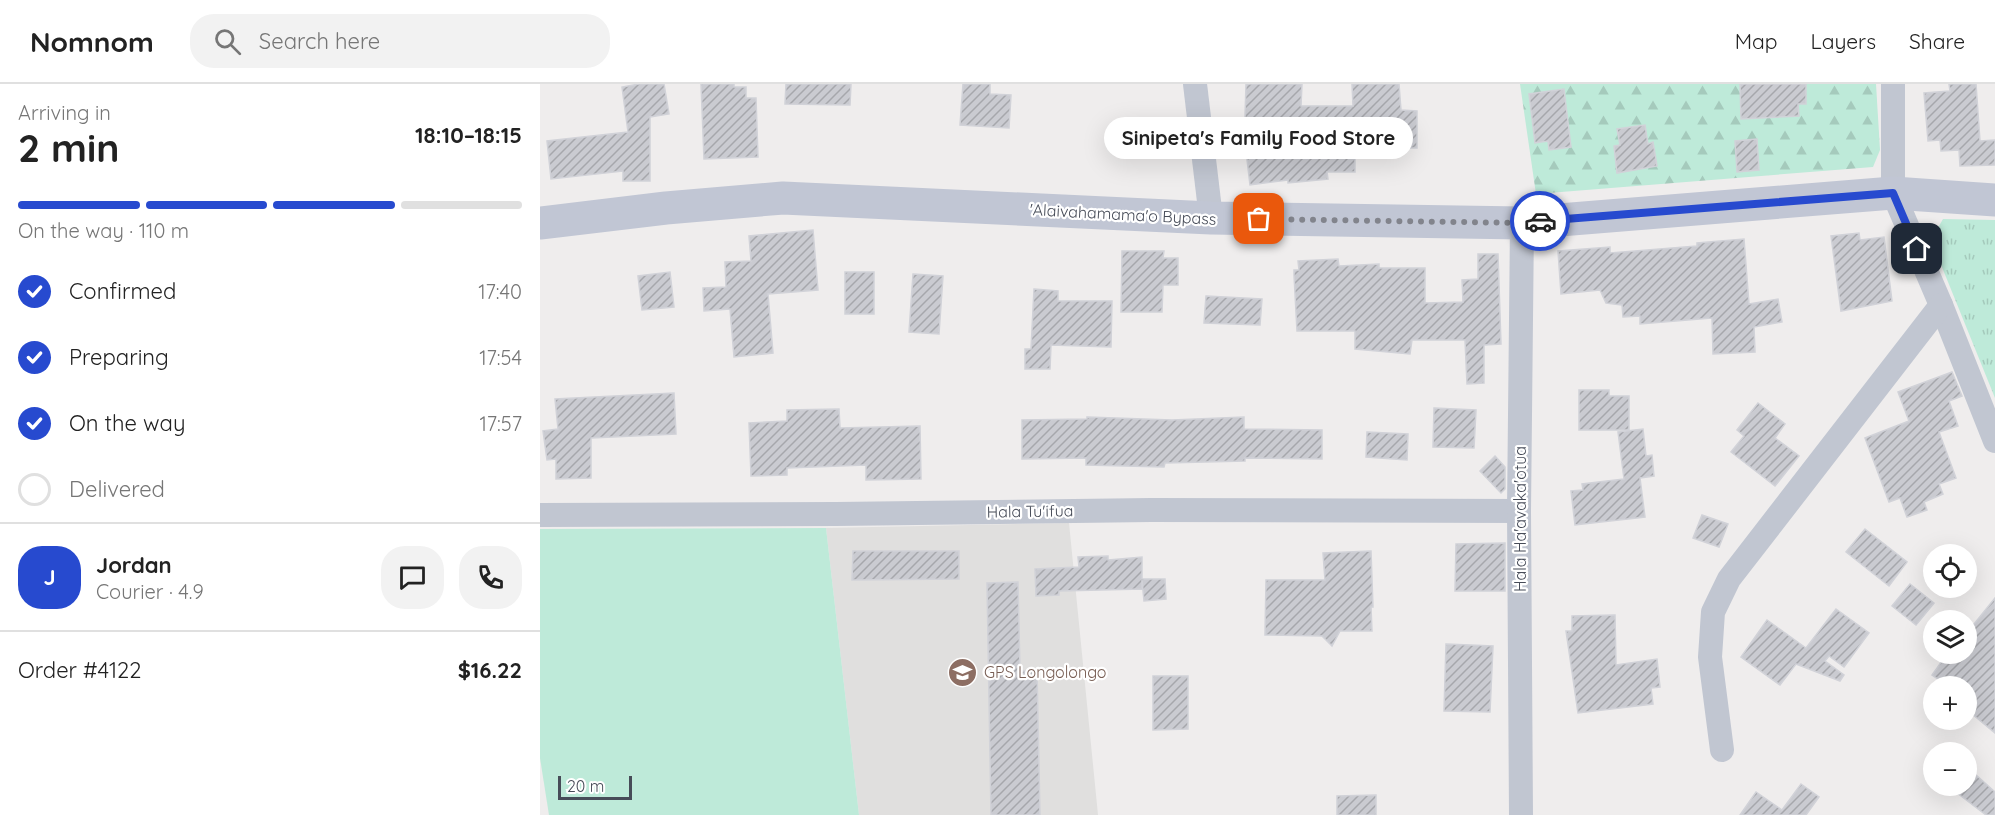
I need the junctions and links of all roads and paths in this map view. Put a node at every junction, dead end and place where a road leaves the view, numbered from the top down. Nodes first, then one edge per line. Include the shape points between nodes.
1 (1195, 84) edge
2 (1893, 84) edge
3 (1893, 193) junction
4 (1995, 200) edge
5 (1211, 218) junction
6 (540, 223) edge
7 (1522, 223) junction
8 (1941, 305) junction
9 (1995, 441) edge
10 (1520, 511) junction
11 (540, 514) edge
12 (1722, 750) dead end
13 (1521, 815) edge

1 - 5 street
2 - 3 street
3 - 4 main road, 'Alaivahamama'o Bypass
3 - 7 main road, 'Alaivahamama'o Bypass
3 - 8 street
5 - 6 main road, 'Alaivahamama'o Bypass via 783,198
5 - 7 main road, 'Alaivahamama'o Bypass
7 - 10 street, Hala Ha'avaka'otua
8 - 9 street
8 - 12 street via 1729,579 1713,612 1710,657
10 - 11 street, Hala Tu'ifua
10 - 13 street, Hala Ha'avaka'otua

